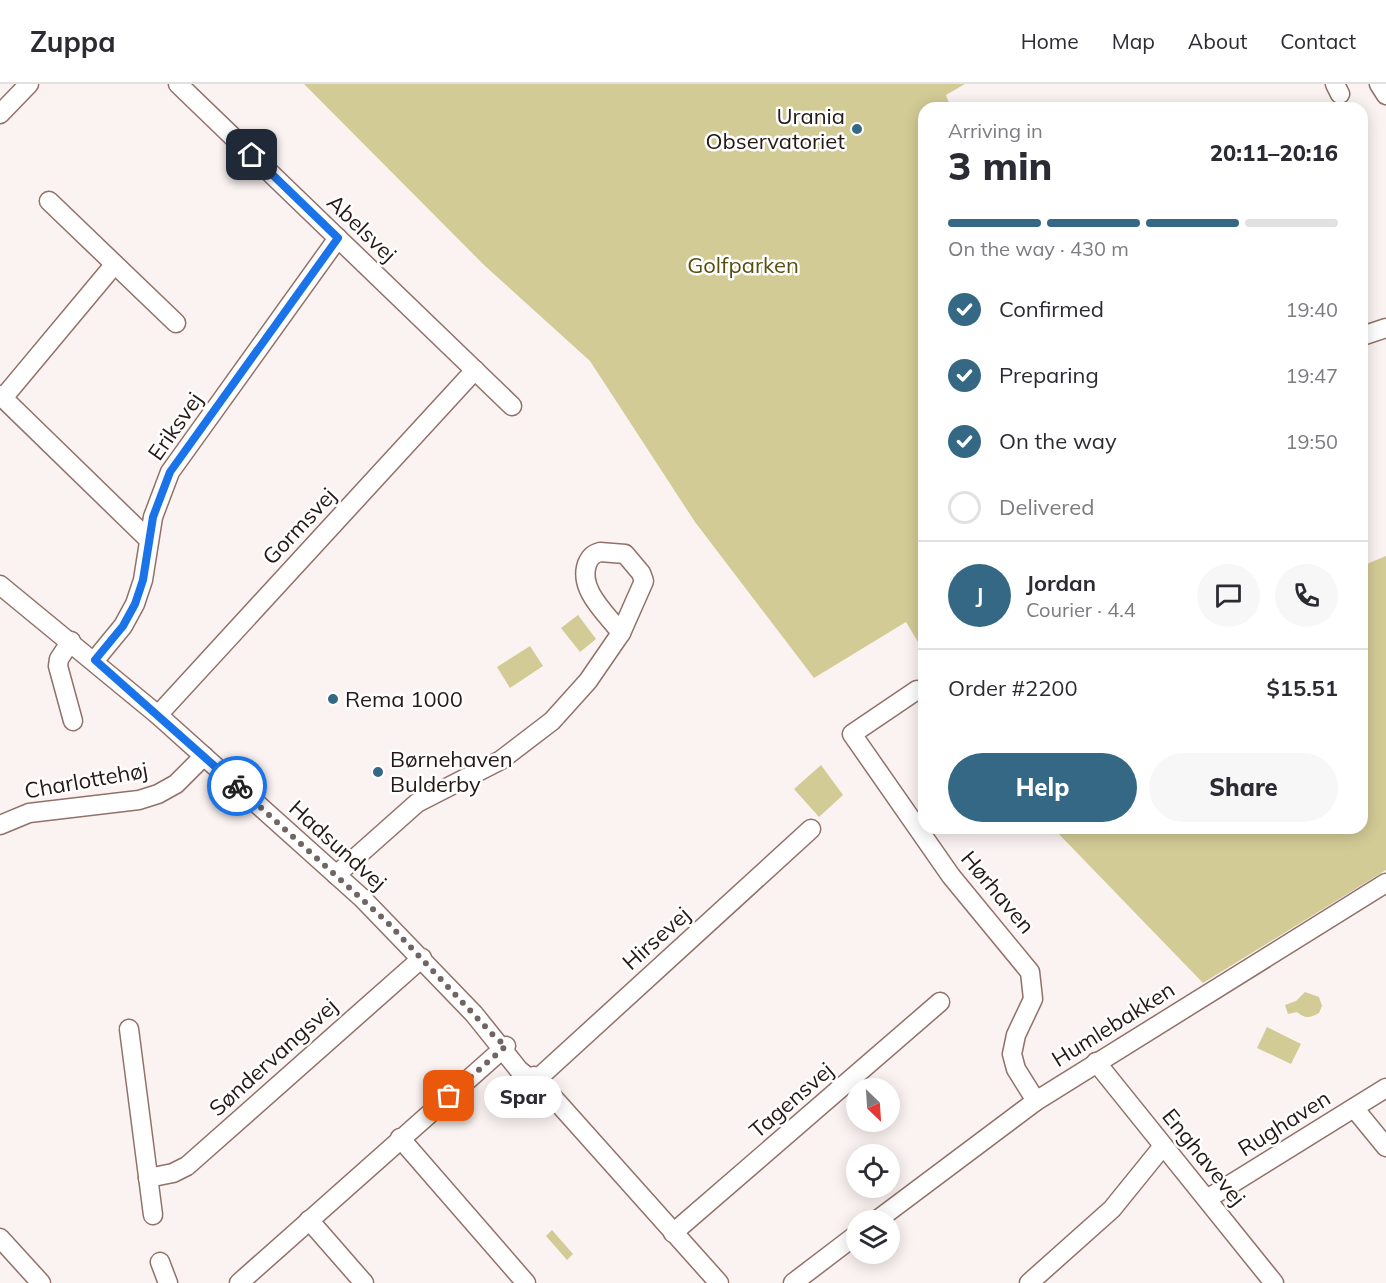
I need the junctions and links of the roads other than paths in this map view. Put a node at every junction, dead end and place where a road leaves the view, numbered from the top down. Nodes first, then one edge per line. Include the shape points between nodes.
1 (29, 84) edge
2 (178, 84) edge
3 (1379, 84) edge
4 (1386, 95) edge
5 (0, 114) edge
6 (49, 201) dead end
7 (338, 238) junction
8 (114, 265) junction
9 (176, 323) dead end
10 (1386, 328) edge
11 (1368, 334) edge
12 (475, 370) junction
13 (1, 397) edge
14 (512, 406) dead end
15 (149, 540) junction
16 (0, 585) edge
17 (621, 633) dead end
18 (71, 641) junction
19 (95, 660) junction
20 (917, 690) dead end
21 (158, 715) junction
22 (73, 721) dead end
23 (204, 756) junction
24 (0, 825) edge
25 (812, 829) dead end
26 (918, 829) edge
27 (922, 834) edge
28 (336, 875) junction
29 (1386, 883) edge
30 (422, 957) junction
31 (940, 1002) dead end
32 (129, 1029) dead end
33 (501, 1044) junction
34 (1096, 1062) junction
35 (537, 1083) junction
36 (1386, 1088) edge
37 (1036, 1101) junction
38 (1354, 1108) junction
39 (400, 1138) junction
40 (1163, 1146) junction
41 (1386, 1147) edge
42 (148, 1178) junction
43 (1207, 1199) junction
44 (891, 1210) edge
45 (153, 1215) dead end
46 (309, 1220) junction
47 (673, 1233) junction
48 (0, 1238) edge
49 (846, 1244) edge
50 (841, 1248) junction
51 (160, 1262) dead end
52 (702, 1266) junction
53 (41, 1283) edge
54 (168, 1283) edge
55 (239, 1283) edge
56 (364, 1283) edge
57 (526, 1283) edge
58 (711, 1283) edge
59 (719, 1283) edge
60 (793, 1283) edge
61 (813, 1283) edge
62 (1029, 1283) edge
63 (1274, 1283) edge

1 - 5 street
2 - 7 street, Abelsvej
3 - 4 street
6 - 8 street
7 - 12 street, Abelsvej
7 - 15 street, Eriksvej via 170,472 155,509
8 - 9 street
8 - 13 street
10 - 11 street
12 - 14 street, Abelsvej
12 - 21 street, Gormsvej
13 - 15 street
15 - 19 street, Eriksvej via 135,604 123,626
16 - 18 street, Hadsundvej
17 - 28 street via 588,681 552,721 501,760 417,803
18 - 19 street, Hadsundvej
18 - 22 street via 58,659 58,666
19 - 21 street, Hadsundvej
20 - 26 street, Hørhaven via 852,734
21 - 23 street, Hadsundvej
23 - 24 street, Charlottehøj via 176,784 158,794 139,800 29,813
23 - 28 street, Hadsundvej
25 - 35 street, Hirsevej
27 - 37 street, Hørhaven via 1030,972 1033,999 1016,1035 1012,1054 1016,1069
28 - 30 street, Hadsundvej
29 - 34 street, Humlebakken
30 - 33 street, Hadsundvej
30 - 42 street, Søndervangsvej via 187,1166
31 - 47 street, Tagensvej
32 - 42 street
33 - 35 street, Hadsundvej via 517,1053
33 - 39 street
34 - 37 street, Humlebakken
34 - 40 street, Enghavevej
35 - 47 street, Hadsundvej
36 - 38 street, Rughaven
37 - 44 street, Humlebakken
38 - 41 street
38 - 43 street, Rughaven
39 - 46 street
39 - 57 street
40 - 43 street, Enghavevej
40 - 62 street via 1112,1209
42 - 45 street
43 - 63 street, Enghavevej
46 - 55 street
46 - 56 street
47 - 52 street, Hadsundvej
48 - 53 street
49 - 50 street
50 - 60 street
50 - 61 street
51 - 54 street
52 - 58 street, Hadsundvej
52 - 59 street, Hadsundvej

